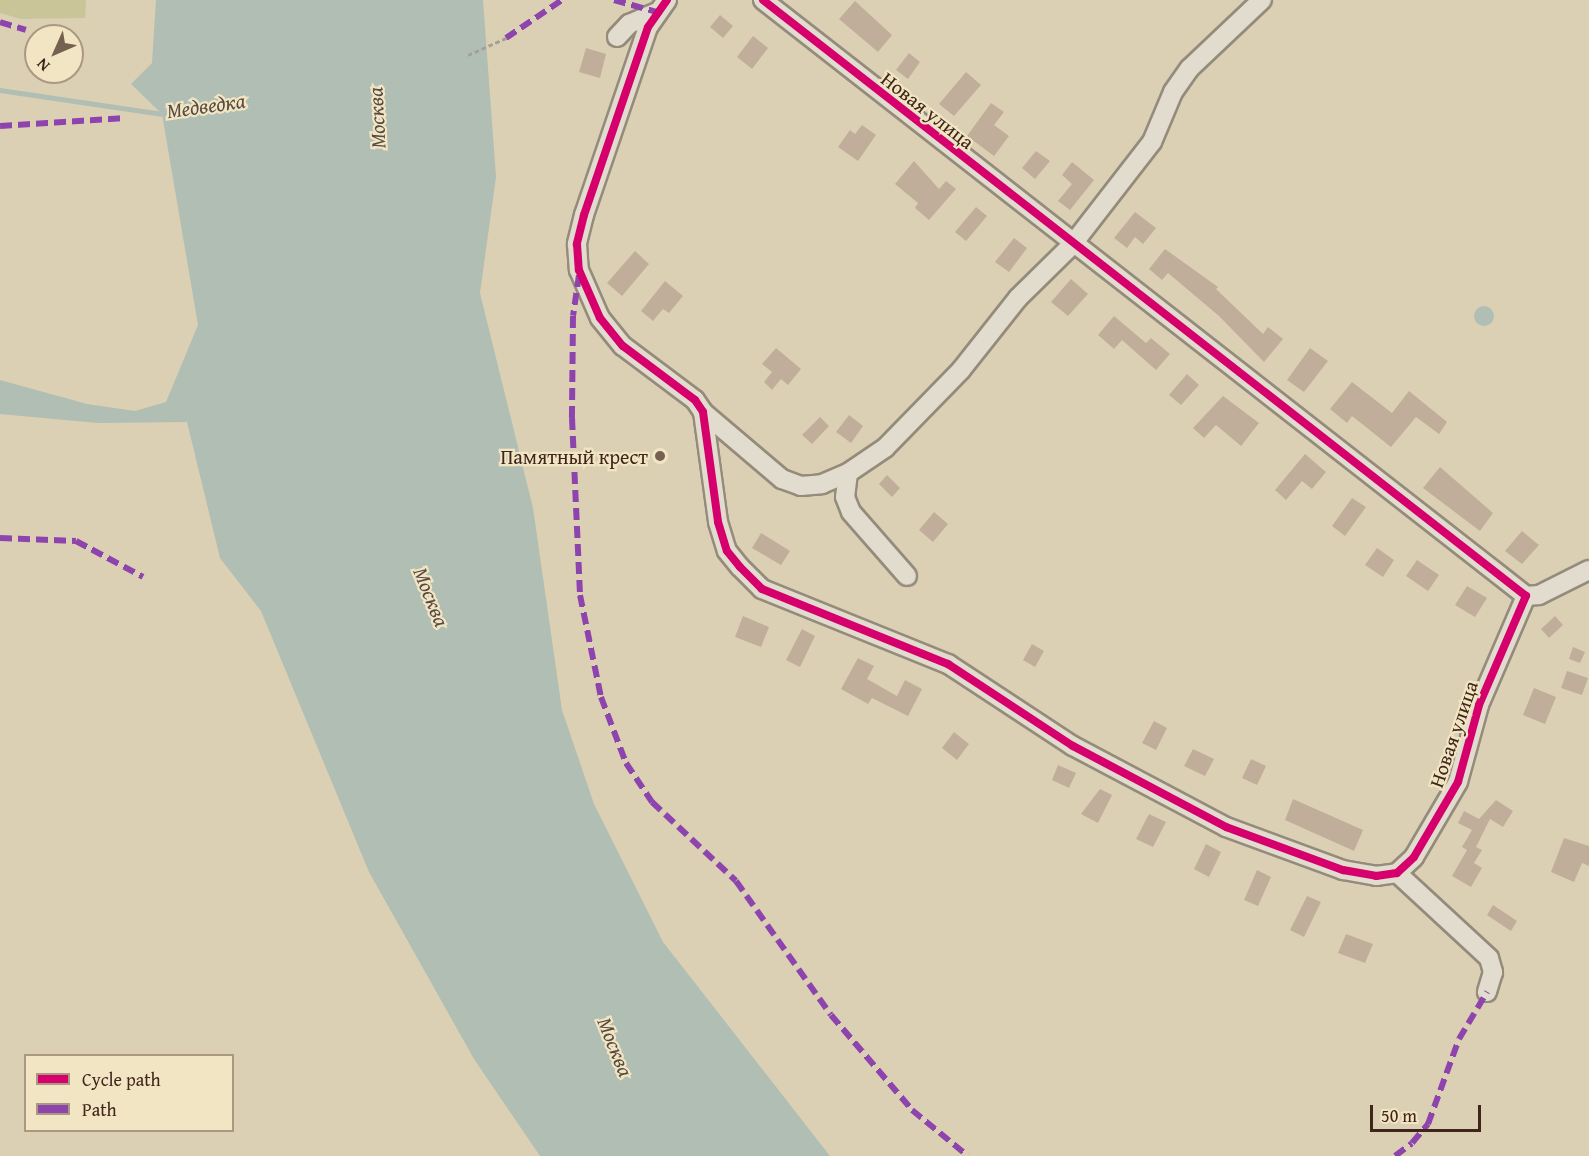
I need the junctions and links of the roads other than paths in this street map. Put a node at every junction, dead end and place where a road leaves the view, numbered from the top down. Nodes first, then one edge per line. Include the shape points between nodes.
1 (763, 0) edge
2 (1262, 0) edge
3 (662, 6) edge
4 (617, 37) dead end
5 (1072, 245) junction
6 (702, 412) junction
7 (848, 472) junction
8 (1589, 570) edge
9 (907, 576) dead end
10 (1526, 596) junction
11 (1397, 873) junction
12 (1487, 992) dead end

1 - 5 street, Новая улица
2 - 5 street via 1190,68 1173,92 1152,142
3 - 4 street via 629,24
3 - 6 street via 584,215 578,244 579,270 600,318 623,346 695,400
5 - 7 street via 1018,298 921,415 885,448
5 - 10 street, Новая улица
6 - 7 street via 782,479 801,486 822,484
6 - 11 street via 718,522 727,551 762,589 948,664 1073,746 1226,827 1343,870 1376,876
7 - 9 street via 845,496 851,512
8 - 10 street via 1539,595
10 - 11 street, Новая улица via 1479,705 1458,782 1414,857
11 - 12 street via 1489,958 1493,972

